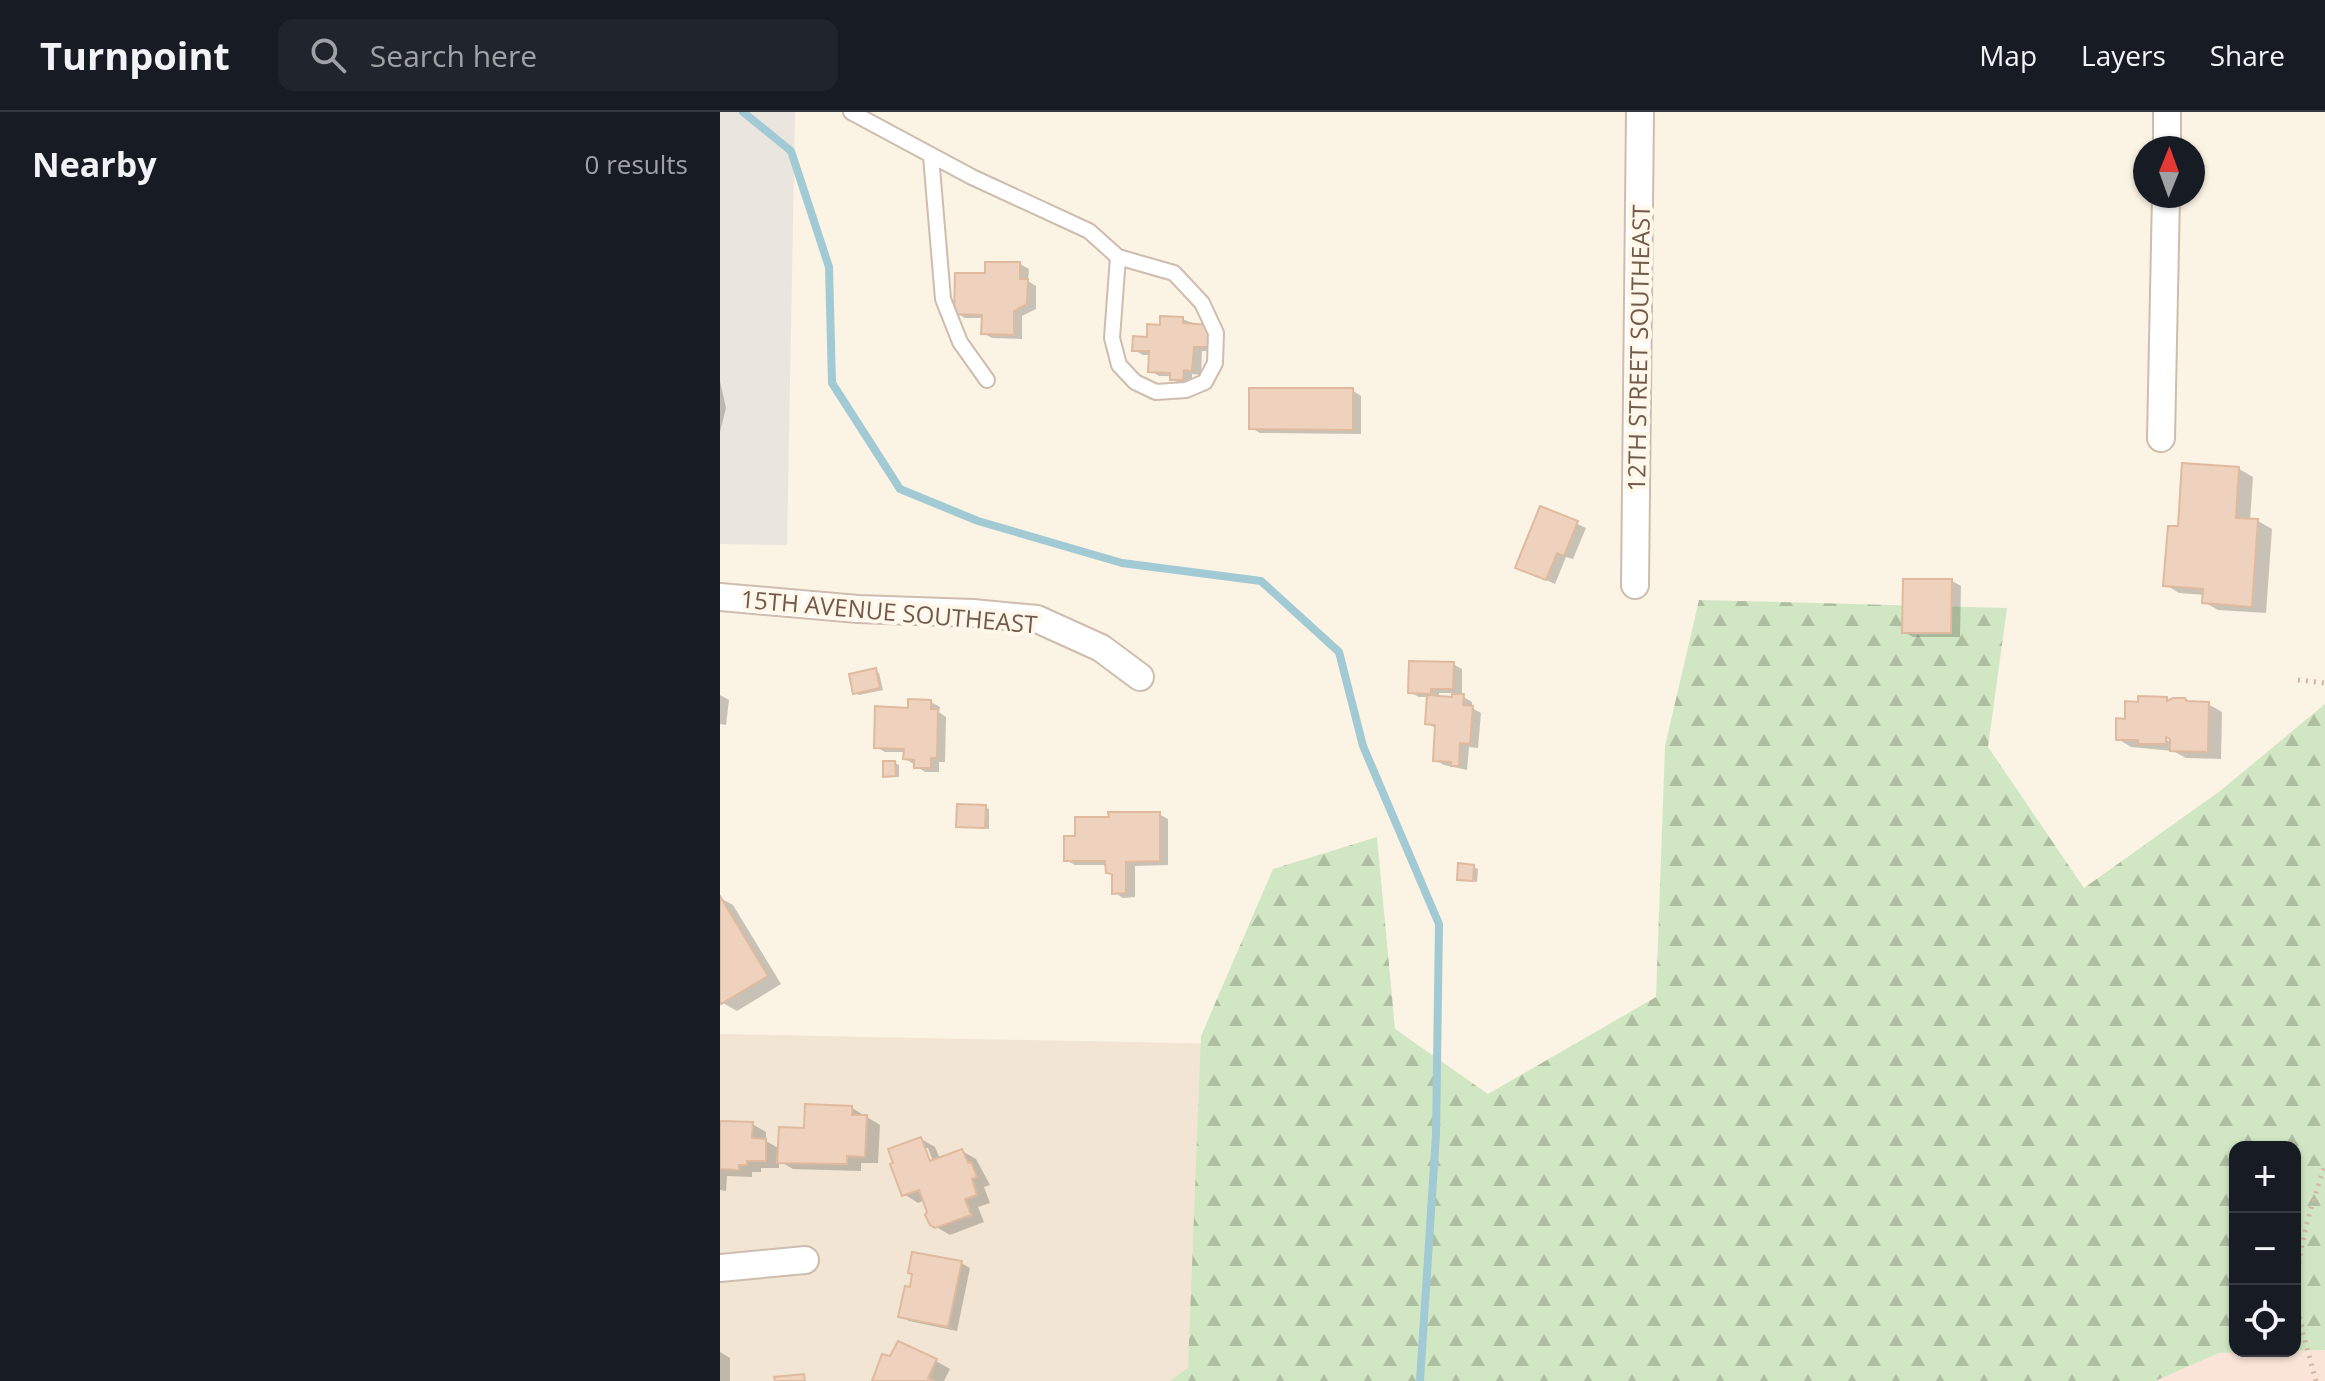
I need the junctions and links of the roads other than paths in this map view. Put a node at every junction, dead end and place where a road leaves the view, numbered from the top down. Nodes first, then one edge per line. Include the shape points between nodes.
1 (851, 112) edge
2 (1640, 112) edge
3 (2167, 112) edge
4 (2167, 136) edge
5 (931, 156) junction
6 (2166, 208) edge
7 (1118, 257) junction
8 (987, 380) dead end
9 (2161, 438) dead end
10 (1635, 585) dead end
11 (720, 597) edge
12 (1140, 677) dead end
13 (805, 1260) dead end
14 (720, 1268) edge

1 - 5 lane
2 - 10 street, 12TH STREET SOUTHEAST
3 - 4 street
5 - 7 lane via 1089,231
5 - 8 lane via 943,299 960,342
6 - 9 street
7 - 7 lane via 1112,338 1119,365 1135,382 1156,392 1186,390 1205,382 1215,363 1216,333 1202,303 1174,273
11 - 12 street, 15TH AVENUE SOUTHEAST via 1037,619 1101,648
13 - 14 street

